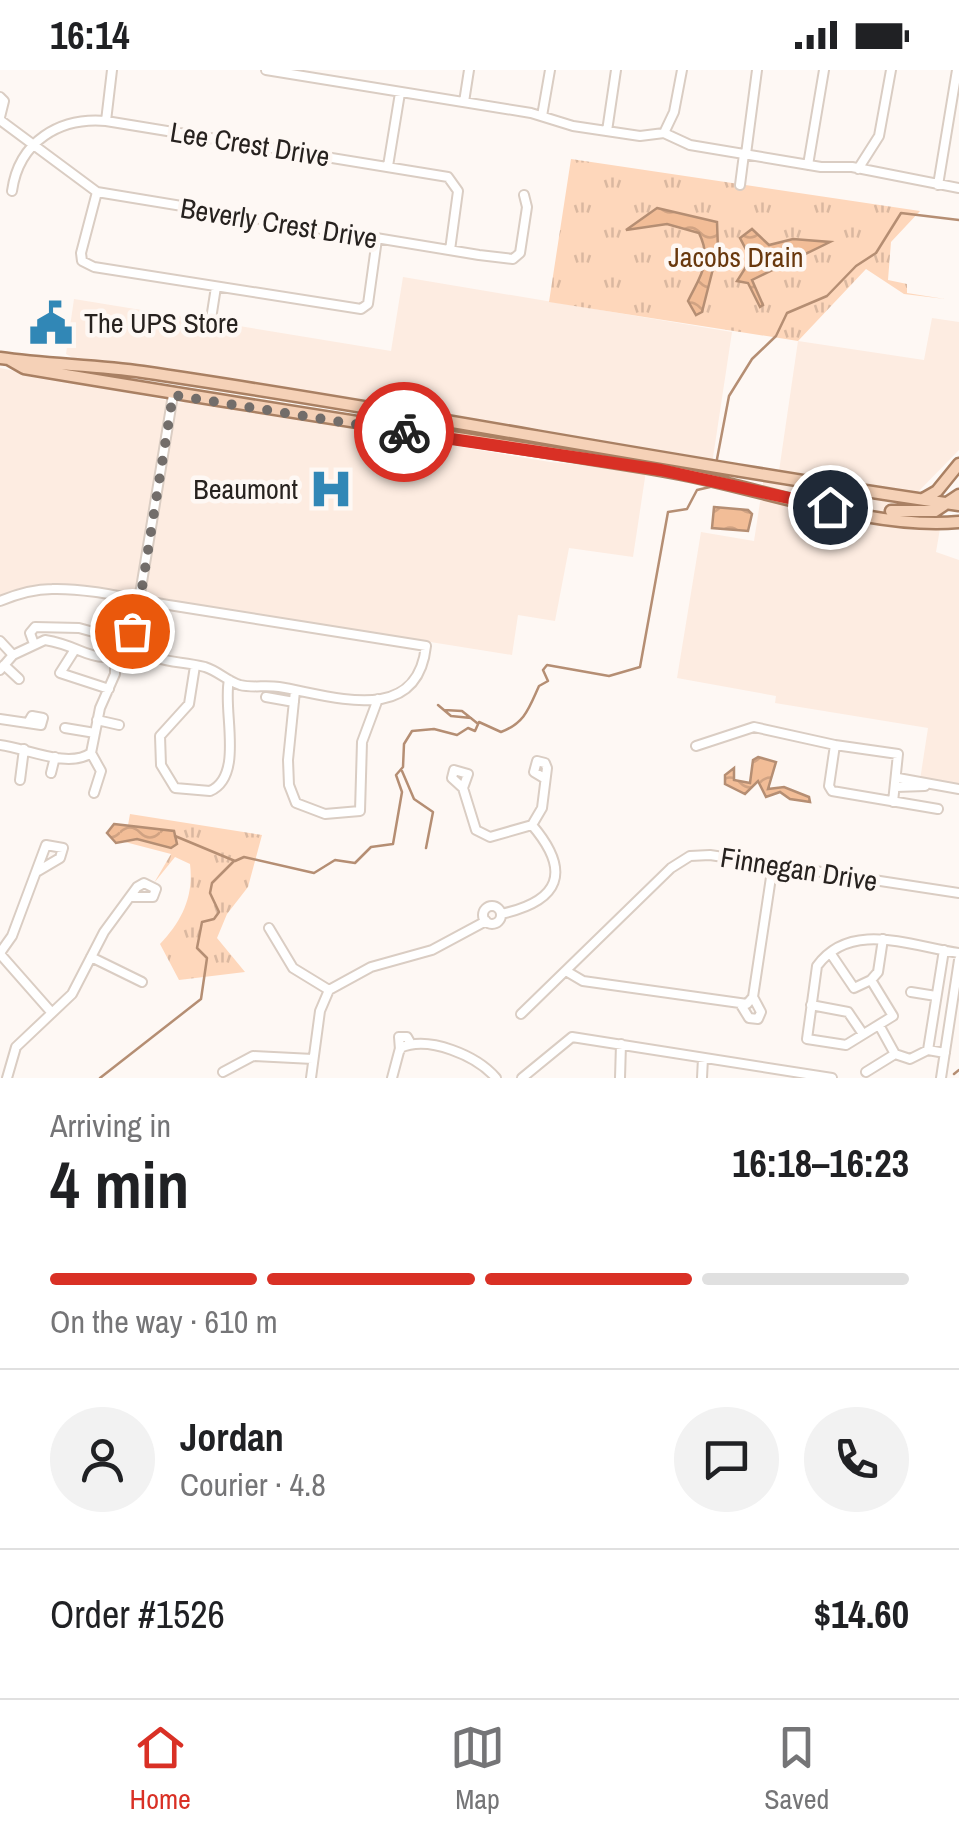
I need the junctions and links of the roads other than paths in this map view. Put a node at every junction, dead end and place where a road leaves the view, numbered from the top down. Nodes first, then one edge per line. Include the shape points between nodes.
1 (112, 70) edge
2 (266, 70) edge
3 (469, 70) edge
4 (550, 70) edge
5 (616, 70) edge
6 (682, 70) edge
7 (757, 70) edge
8 (824, 70) edge
9 (891, 70) edge
10 (957, 70) edge
11 (400, 93) junction
12 (0, 97) edge
13 (464, 102) junction
14 (542, 116) junction
15 (0, 118) edge
16 (106, 121) junction
17 (607, 131) junction
18 (664, 133) junction
19 (36, 143) junction
20 (745, 154) junction
21 (808, 165) junction
22 (388, 166) junction
23 (858, 169) junction
24 (740, 185) dead end
25 (938, 185) junction
26 (959, 188) edge
27 (12, 191) dead end
28 (97, 192) junction
29 (524, 195) dead end
30 (377, 239) junction
31 (450, 250) junction
32 (216, 287) junction
33 (211, 319) dead end
34 (4, 358) edge
35 (42, 359) junction
36 (24, 368) junction
37 (119, 369) junction
38 (145, 372) junction
39 (202, 382) junction
40 (102, 383) junction
41 (173, 395) junction
42 (278, 395) junction
43 (331, 403) junction
44 (253, 408) junction
45 (390, 412) junction
46 (309, 417) junction
47 (472, 424) junction
48 (372, 427) junction
49 (542, 437) junction
50 (447, 439) junction
51 (530, 453) junction
52 (659, 459) junction
53 (629, 466) junction
54 (959, 468) edge
55 (750, 474) junction
56 (815, 486) junction
57 (959, 486) edge
58 (749, 490) junction
59 (806, 502) junction
60 (956, 502) edge
61 (918, 507) junction
62 (860, 512) junction
63 (956, 524) edge
64 (140, 600) junction
65 (0, 601) edge
66 (0, 641) edge
67 (34, 644) junction
68 (139, 647) junction
69 (74, 651) junction
70 (12, 656) junction
71 (118, 656) junction
72 (195, 666) junction
73 (2, 668) edge
74 (19, 679) dead end
75 (229, 680) junction
76 (109, 689) junction
77 (295, 690) junction
78 (266, 697) dead end
79 (378, 699) junction
80 (294, 702) junction
81 (0, 719) edge
82 (97, 720) junction
83 (28, 723) dead end
84 (119, 725) dead end
85 (65, 728) dead end
86 (95, 733) junction
87 (0, 745) edge
88 (696, 746) dead end
89 (835, 746) junction
90 (24, 749) junction
91 (91, 752) junction
92 (56, 756) junction
93 (52, 774) dead end
94 (544, 778) dead end
95 (20, 780) dead end
96 (897, 782) junction
97 (463, 788) dead end
98 (959, 790) edge
99 (94, 793) dead end
100 (894, 802) junction
101 (938, 809) dead end
102 (532, 825) junction
103 (772, 864) junction
104 (38, 871) dead end
105 (959, 893) edge
106 (132, 897) dead end
107 (269, 928) dead end
108 (882, 939) junction
109 (944, 950) junction
110 (0, 953) edge
111 (831, 954) junction
112 (91, 956) junction
113 (959, 957) edge
114 (566, 972) junction
115 (870, 980) junction
116 (142, 982) dead end
117 (329, 990) junction
118 (911, 992) dead end
119 (936, 996) junction
120 (753, 997) junction
121 (741, 1005) junction
122 (810, 1006) junction
123 (52, 1014) junction
124 (521, 1014) dead end
125 (879, 1025) junction
126 (863, 1034) junction
127 (621, 1044) junction
128 (928, 1050) junction
129 (945, 1051) junction
130 (959, 1051) edge
131 (895, 1054) junction
132 (703, 1058) junction
133 (313, 1060) junction
134 (223, 1072) dead end
135 (866, 1072) dead end
136 (778, 1074) edge
137 (7, 1078) edge
138 (311, 1078) edge
139 (392, 1078) edge
140 (496, 1078) edge
141 (522, 1078) edge
142 (620, 1078) edge
143 (702, 1078) edge
144 (832, 1078) edge
145 (941, 1078) edge

1 - 16 street
2 - 11 street
3 - 13 street
4 - 14 street
5 - 17 street
6 - 18 street
7 - 20 street
8 - 21 street
9 - 23 street via 880,136
10 - 25 street
11 - 13 street
11 - 22 street
12 - 15 street, Beverly Crest Drive
13 - 14 street
14 - 17 street
15 - 19 street, Beverly Crest Drive
16 - 19 street, Lee Crest Drive via 64,122
16 - 22 street, Lee Crest Drive
17 - 18 street
18 - 20 street via 690,145
19 - 27 street
19 - 28 street, Beverly Crest Drive
20 - 21 street
20 - 24 street
21 - 23 street
22 - 31 street, Lee Crest Drive via 434,173 455,184
23 - 25 street
25 - 26 street
28 - 30 street, Beverly Crest Drive
28 - 32 street via 81,253 86,265
29 - 31 street, Beverly Crest Drive via 517,258
30 - 31 street, Beverly Crest Drive
30 - 32 street via 365,308
32 - 33 street
34 - 35 main road
34 - 36 main road
35 - 36 main road
35 - 37 main road
36 - 40 main road
37 - 38 main road
37 - 40 main road via 99,372
38 - 39 main road
38 - 40 main road via 141,385
39 - 41 main road
39 - 42 main road
40 - 41 main road
41 - 44 main road
41 - 64 street
42 - 43 main road
42 - 44 main road via 254,397
43 - 45 main road
43 - 46 main road via 331,414
44 - 46 main road
45 - 47 main road
45 - 48 main road via 374,416
46 - 48 main road
47 - 49 main road
47 - 50 main road via 472,438
48 - 50 main road
49 - 51 main road via 528,442
49 - 52 main road
50 - 51 main road
51 - 53 main road
52 - 53 main road
52 - 55 main road
53 - 58 main road
54 - 57 main road via 953,480
54 - 61 main road
55 - 56 main road
55 - 58 main road
56 - 59 main road via 818,494
56 - 61 main road
58 - 59 main road
59 - 62 main road
60 - 61 main road
61 - 62 main road
62 - 63 main road
64 - 65 street via 51,589
64 - 68 street
64 - 79 street via 426,646 414,682
66 - 70 street
67 - 69 street via 57,642
67 - 70 street
67 - 71 street via 35,628 80,628 116,638
68 - 71 street
68 - 72 street via 147,656
69 - 71 street via 96,659
69 - 76 street via 60,674
70 - 73 street
71 - 76 street
72 - 75 street
72 - 75 street via 189,704 160,736 162,765 176,788 210,790 224,779
73 - 74 street
75 - 77 street
76 - 82 street
77 - 79 street via 353,704
77 - 80 street
78 - 80 street
79 - 80 street via 362,742 362,805 355,815 313,812 296,803 288,760
81 - 83 street
82 - 84 street
82 - 86 street
85 - 86 street
86 - 91 street
87 - 90 street
88 - 89 street via 754,727
89 - 96 street via 898,754
89 - 100 street via 832,791
90 - 92 street
90 - 95 street
91 - 92 street via 83,758
91 - 99 street via 101,771
92 - 93 street
94 - 102 street via 542,808
96 - 98 street
96 - 100 street
97 - 102 street via 479,834
100 - 101 street
102 - 117 street via 556,868 554,883 538,903 501,914 490,907 486,921 432,950 371,967
103 - 105 street, Finnegan Drive
103 - 114 street, Finnegan Drive via 698,854 680,861
103 - 120 street
104 - 110 street
106 - 112 street
107 - 117 street via 293,968
108 - 109 street
108 - 111 street via 857,940
108 - 115 street via 878,972
109 - 113 street
109 - 119 street
110 - 123 street
111 - 115 street via 854,988
111 - 122 street via 816,966
112 - 116 street
112 - 123 street via 72,994
113 - 129 street
114 - 121 street via 583,981
114 - 124 street, Finnegan Drive
115 - 125 street via 893,1016
117 - 133 street
118 - 119 street
119 - 128 street
120 - 121 street
120 - 121 street via 758,1019
122 - 126 street via 848,1012
122 - 126 street via 807,1039 846,1046
123 - 137 street via 16,1047
125 - 126 street
125 - 131 street
127 - 132 street
127 - 141 street via 572,1037
127 - 142 street
128 - 129 street
128 - 131 street via 914,1059
129 - 130 street
129 - 145 street
131 - 135 street
132 - 136 street
132 - 143 street
133 - 134 street via 268,1054
133 - 138 street
136 - 144 street
139 - 140 street via 400,1050 411,1044 468,1055

